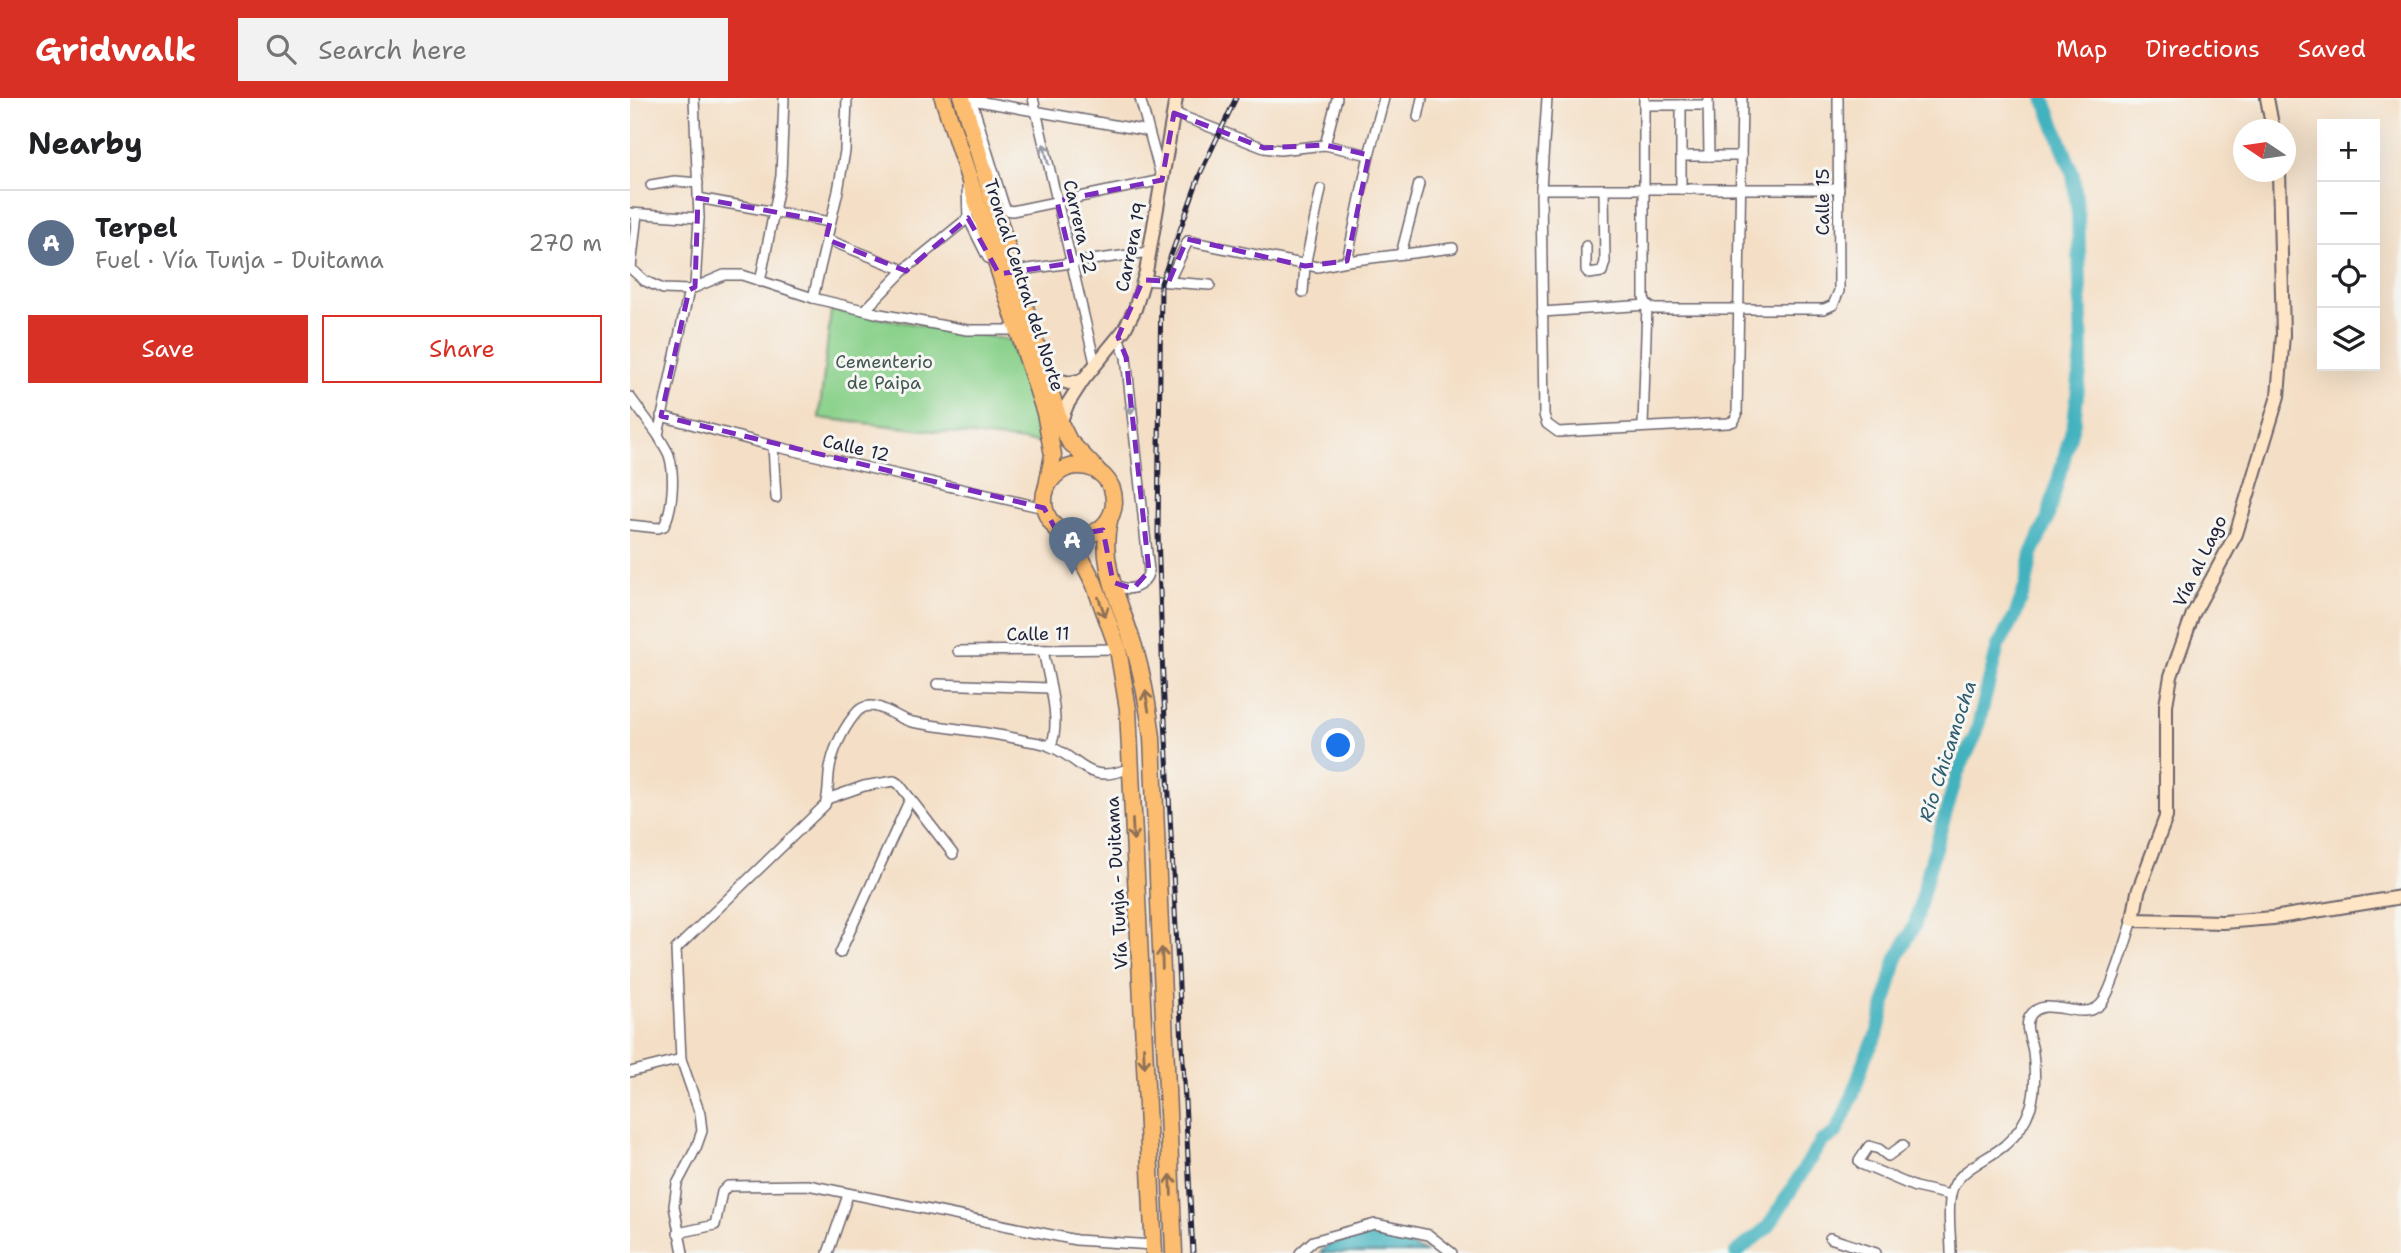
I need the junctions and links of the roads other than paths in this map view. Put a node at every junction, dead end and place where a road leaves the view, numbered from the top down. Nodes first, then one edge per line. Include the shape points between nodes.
1 (694, 98) edge
2 (784, 98) edge
3 (846, 98) edge
4 (943, 98) edge
5 (1033, 98) edge
6 (1140, 98) edge
7 (1176, 98) edge
8 (1337, 98) edge
9 (1384, 98) edge
10 (1422, 98) edge
11 (1547, 98) edge
12 (1742, 98) edge
13 (1838, 98) edge
14 (2267, 98) edge
15 (968, 99) edge
16 (1644, 101) edge
17 (1708, 102) edge
18 (1681, 105) junction
19 (1036, 111) junction
20 (1174, 113) junction
21 (1418, 117) dead end
22 (2271, 119) edge
23 (1148, 131) junction
24 (1325, 145) junction
25 (1369, 155) junction
26 (1681, 156) junction
27 (1709, 156) junction
28 (1741, 156) junction
29 (968, 177) junction
30 (1162, 180) junction
31 (2279, 182) edge
32 (698, 183) junction
33 (1419, 184) dead end
34 (652, 185) dead end
35 (1321, 189) dead end
36 (1604, 189) junction
37 (1644, 189) junction
38 (1681, 189) junction
39 (1741, 189) junction
40 (1839, 189) junction
41 (1541, 190) junction
42 (698, 198) junction
43 (1057, 201) junction
44 (772, 211) junction
45 (633, 213) edge
46 (699, 218) junction
47 (968, 218) junction
48 (830, 222) junction
49 (826, 239) junction
50 (1586, 246) dead end
51 (1453, 248) dead end
52 (1149, 252) junction
53 (1401, 254) junction
54 (1347, 261) junction
55 (1072, 263) junction
56 (1306, 266) junction
57 (630, 268) edge
58 (904, 270) junction
59 (1008, 274) junction
60 (1143, 280) junction
61 (1169, 281) junction
62 (760, 282) junction
63 (1210, 285) dead end
64 (692, 288) junction
65 (1303, 292) dead end
66 (813, 298) junction
67 (1647, 305) junction
68 (1739, 307) junction
69 (865, 310) junction
70 (1542, 312) junction
71 (1018, 330) junction
72 (1118, 337) junction
73 (1095, 363) junction
74 (1046, 377) junction
75 (1083, 380) junction
76 (630, 397) edge
77 (661, 416) junction
78 (1060, 423) junction
79 (1643, 426) junction
80 (658, 435) junction
81 (773, 446) junction
82 (1097, 470) junction
83 (1047, 486) junction
84 (776, 498) dead end
85 (1044, 508) junction
86 (1109, 521) junction
87 (630, 524) edge
88 (1055, 528) junction
89 (1113, 582) junction
90 (1118, 649) junction
91 (1043, 650) junction
92 (958, 651) dead end
93 (937, 684) dead end
94 (1049, 688) junction
95 (1050, 746) junction
96 (1130, 768) junction
97 (827, 799) junction
98 (910, 799) junction
99 (953, 854) dead end
100 (2401, 897) edge
101 (2133, 920) junction
102 (840, 953) dead end
103 (681, 1059) junction
104 (630, 1072) edge
105 (1903, 1145) dead end
106 (848, 1195) junction
107 (1950, 1195) junction
108 (678, 1233) junction
109 (1830, 1238) dead end
110 (1154, 1249) edge
111 (683, 1253) edge
112 (828, 1253) edge
113 (1174, 1253) edge
114 (1300, 1253) edge
115 (1452, 1253) edge
116 (1876, 1253) edge
117 (1951, 1253) edge

1 - 32 street
2 - 44 street via 781,176
3 - 48 street via 845,151
4 - 29 highway, Troncal Central del Norte
5 - 19 street, Carrera 22
6 - 23 street
7 - 20 street, Carrera 19
8 - 24 street
9 - 25 street
10 - 21 street
11 - 41 street
12 - 28 street
13 - 40 street, Calle 15
14 - 22 street
15 - 19 street
15 - 43 street via 1007,210
15 - 59 highway, Troncal Central del Norte
16 - 18 street
16 - 37 street
17 - 18 street
17 - 27 street
18 - 26 street
19 - 23 street
43 -> 19 street, Carrera 22
20 - 24 street via 1264,148
20 - 30 street, Carrera 19
23 - 30 street
24 - 25 street
25 - 54 street
26 - 27 street
26 - 38 street
27 - 28 street
28 - 39 street
29 - 47 street
29 - 59 highway, Troncal Central del Norte
30 - 43 street
30 - 52 street, Carrera 19
31 - 101 street, Vía al Lago via 2283,335 2278,396 2236,534 2193,614 2171,676 2166,705 2166,817 2138,892
32 - 34 street
32 - 42 street
33 - 53 street
35 - 56 street
36 - 37 street
36 - 41 street
36 - 50 street via 1605,261 1599,274 1586,270
37 - 38 street
37 - 67 street
38 - 39 street
39 - 40 street
39 - 68 street
40 - 68 street, Calle 15 via 1839,291 1833,305 1824,309
41 - 70 street
42 - 44 street
42 - 46 street
43 - 55 street, Carrera 22
44 - 48 street
44 - 62 street
45 - 46 street
45 - 57 street
46 - 64 street
47 - 58 street
47 - 59 street
48 - 49 street
49 - 58 street
49 - 66 street
51 - 53 street
52 - 55 street
52 - 60 street, Carrera 19
53 - 54 street
54 - 56 street
55 - 59 street
55 - 73 street, Carrera 22
56 - 61 street via 1188,241
56 - 65 street
57 - 64 street via 663,289
58 - 69 street
59 - 71 highway, Troncal Central del Norte
59 - 74 highway, Troncal Central del Norte
60 - 61 street
60 - 72 street, Carrera 19 via 1135,309
61 - 63 street
62 - 64 street via 724,275
62 - 66 street
64 - 77 street
66 - 69 street
67 - 68 street via 1654,309
67 - 70 street
67 - 79 street
68 - 79 street via 1734,421
69 - 71 street via 967,330
70 - 79 street via 1547,424 1558,432
71 - 83 highway, Troncal Central del Norte via 1052,441
72 - 73 street, Carrera 19
72 -> 89 street via 1126,357 1149,571 1144,582 1133,589
73 - 75 street, Carrera 19
74 - 75 street via 1069,383
74 - 78 highway, Troncal Central del Norte
75 - 78 street, Carrera 19
76 - 80 street
77 - 80 street
77 - 81 street, Calle 12
78 - 82 highway, Troncal Central del Norte via 1069,441
80 - 87 street via 669,454 672,477 667,518 658,528
81 - 84 street
81 - 85 street, Calle 12
82 - 83 highway via 1069,467
82 - 86 highway via 1115,499
83 - 85 highway
85 - 88 highway
86 - 88 highway via 1098,532 1083,537 1068,536
86 - 89 highway via 1104,548
88 -> 90 highway, Vía Tunja - Duitama via 1088,569
113 -> 89 highway via 1152,737 1143,682
90 - 91 street, Calle 11
90 - 96 highway, Vía Tunja - Duitama via 1128,709
91 - 92 street, Calle 11
91 - 94 street
93 - 94 street
94 - 95 street via 1054,712
95 - 96 street via 1090,772 1116,774
95 - 97 street via 909,721 883,709 865,707 844,731 831,762
96 -> 110 highway, Vía Tunja - Duitama
97 - 98 street via 890,780
97 - 103 street via 676,949
98 - 99 street
98 - 102 street
100 - 101 street via 2273,918
101 - 107 street, Vía al Lago via 2101,1005 2088,1011 2046,1007 2028,1018 2035,1079 2032,1104 2022,1127 1962,1175
103 - 104 street
103 - 108 street via 702,1131 677,1184
105 - 107 street via 1888,1156 1870,1146 1859,1161 1915,1186
106 - 108 street via 808,1185 728,1186 722,1192 715,1225
106 - 110 street via 1076,1240
106 - 112 street
107 - 117 street
108 - 111 street
109 - 116 street
114 - 115 street via 1313,1241 1375,1224 1429,1235

